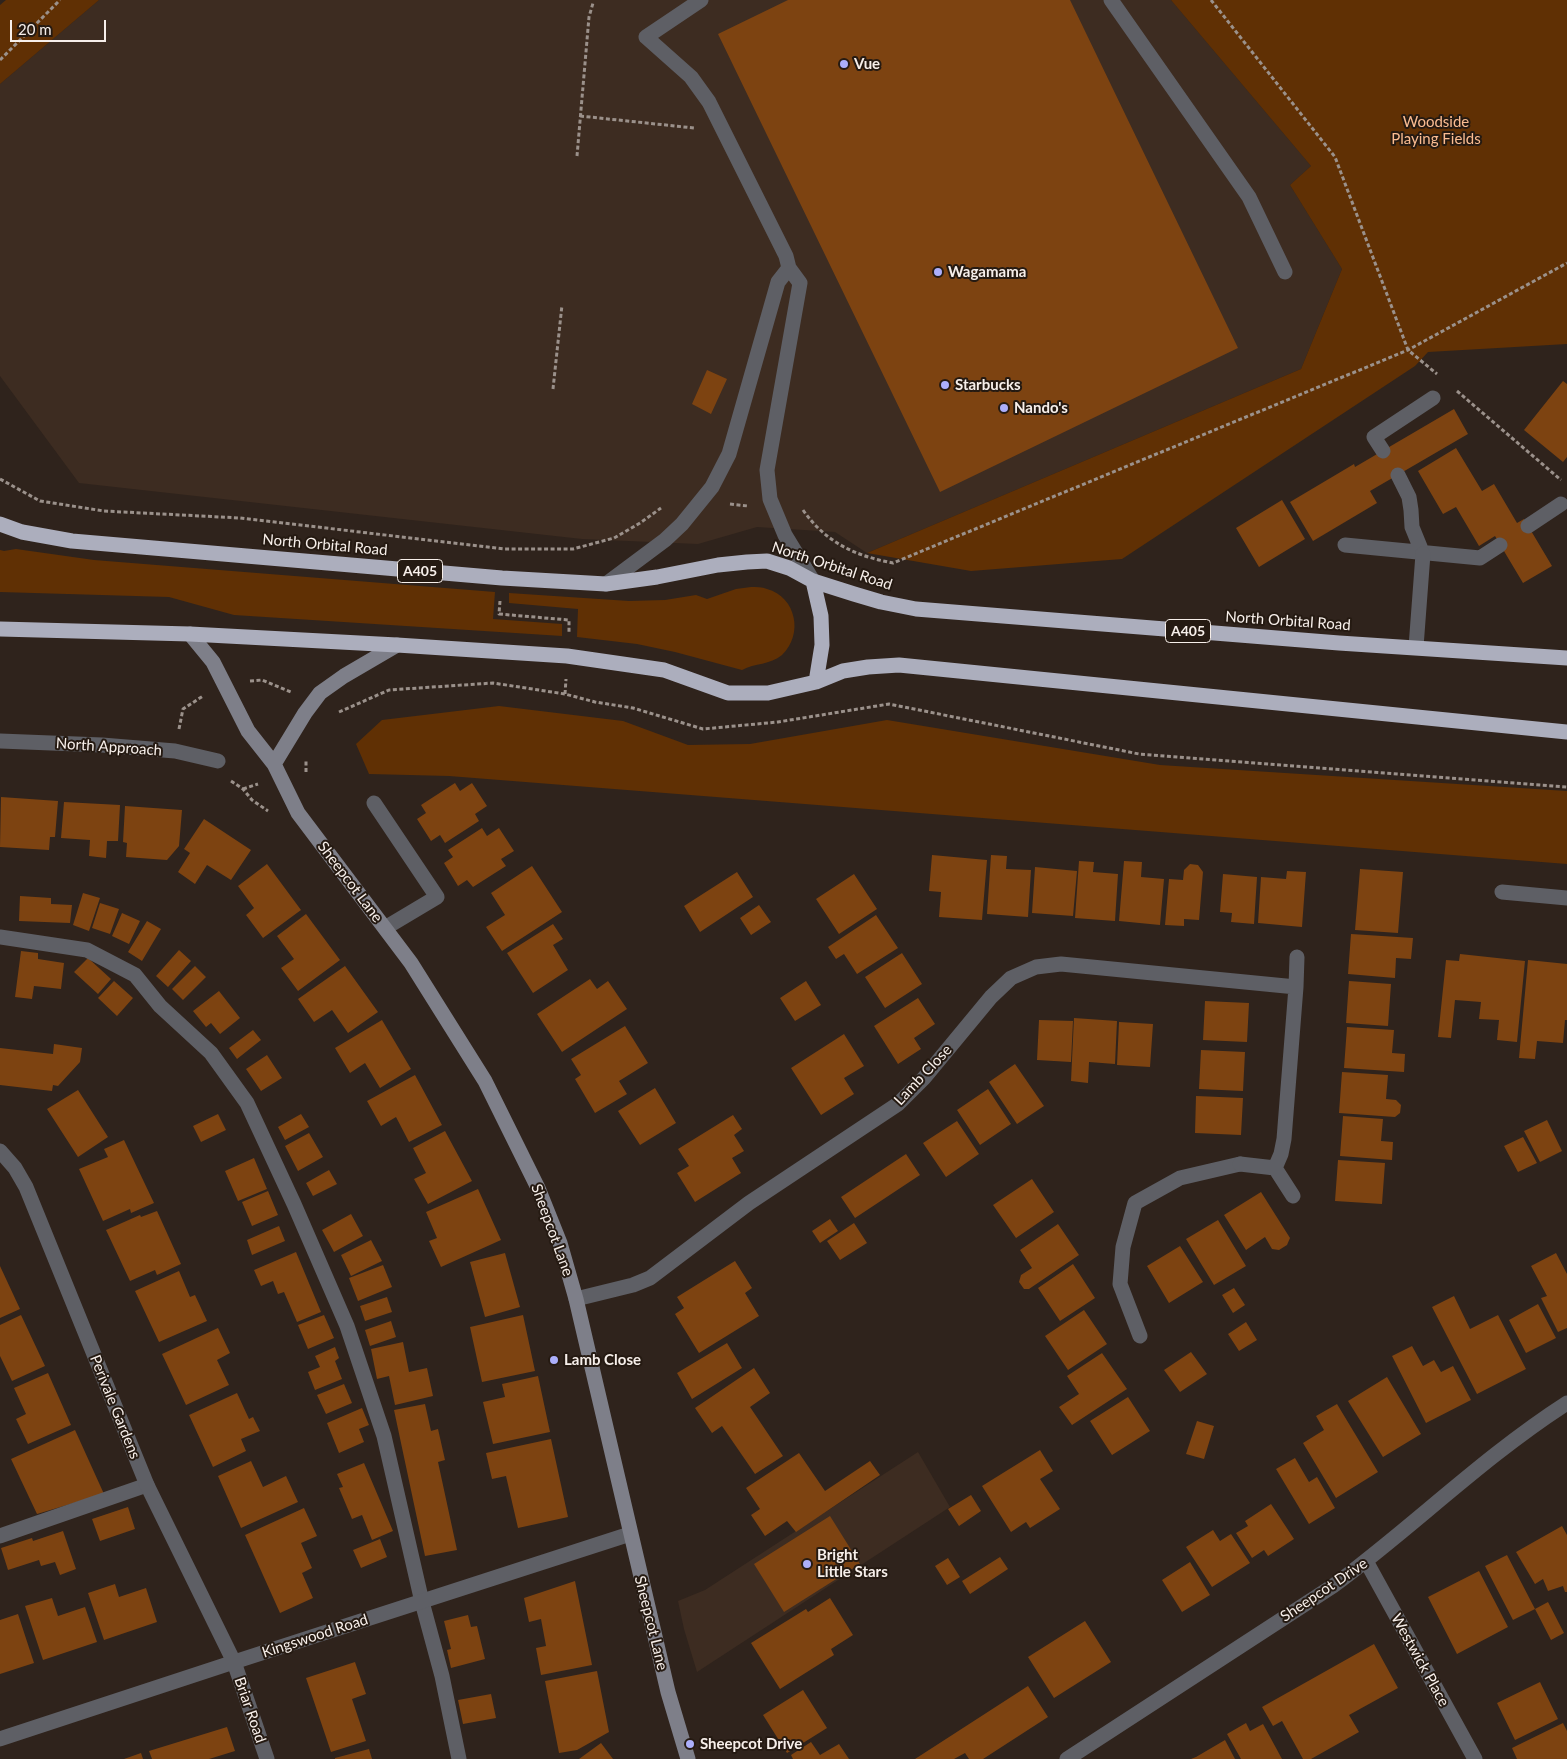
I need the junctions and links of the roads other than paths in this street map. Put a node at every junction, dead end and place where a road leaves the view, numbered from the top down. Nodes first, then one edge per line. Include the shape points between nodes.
1 (701, 0) edge
2 (1111, 0) edge
3 (789, 268) junction
4 (1285, 272) dead end
5 (1432, 398) dead end
6 (1383, 451) dead end
7 (1398, 475) dead end
8 (1561, 504) dead end
9 (0, 524) edge
10 (1528, 526) dead end
11 (1345, 545) dead end
12 (1500, 545) dead end
13 (1423, 554) junction
14 (813, 581) junction
15 (606, 584) junction
16 (0, 629) edge
17 (190, 634) junction
18 (398, 645) junction
19 (1416, 647) junction
20 (1567, 658) edge
21 (816, 682) junction
22 (1567, 732) edge
23 (0, 740) edge
24 (218, 761) dead end
25 (277, 770) junction
26 (374, 803) dead end
27 (1502, 892) dead end
28 (1567, 898) edge
29 (385, 928) junction
30 (0, 937) edge
31 (1297, 957) dead end
32 (1296, 987) junction
33 (0, 1151) edge
34 (1275, 1168) junction
35 (1293, 1196) dead end
36 (576, 1299) junction
37 (1140, 1336) dead end
38 (1567, 1403) edge
39 (147, 1485) junction
40 (630, 1534) junction
41 (0, 1536) edge
42 (1366, 1562) junction
43 (422, 1602) junction
44 (234, 1662) junction
45 (0, 1739) edge
46 (267, 1759) edge
47 (459, 1759) edge
48 (688, 1759) edge
49 (1067, 1759) edge
50 (1475, 1759) edge

1 - 3 street via 646,36 691,78 709,102 786,256
2 - 4 street via 1250,197
3 - 14 street via 800,283 767,470 772,503 785,535
3 - 15 street via 778,282 729,454 708,491 665,540
5 - 6 street via 1374,437
7 - 13 street via 1409,497 1412,527
8 - 10 street
9 - 15 highway, North Orbital Road / A405 via 22,532 72,541
11 - 13 street
12 - 13 street via 1480,558
13 - 19 street
14 - 15 highway, North Orbital Road / A405 via 767,561 718,565
14 - 19 highway, North Orbital Road / A405 via 881,602 916,608
14 - 21 highway via 821,616 822,645
16 - 17 highway
17 - 18 highway
17 - 25 street, Sheepcot Lane via 212,662 248,731
18 - 21 highway via 567,656 664,670 728,693 768,693
18 - 25 street via 320,693 305,713
19 - 20 highway, North Orbital Road / A405
21 - 22 highway via 843,671 898,665
23 - 24 street, North Approach via 148,749
25 - 29 street, Sheepcot Lane via 298,814
26 - 29 street via 437,897
27 - 28 street
29 - 36 street, Sheepcot Lane via 484,1081 538,1188 560,1243
30 - 43 street via 87,950 135,975 160,1006 211,1052 246,1103 347,1326 384,1436
31 - 32 street
32 - 34 street via 1284,1139
32 - 36 street, Lamb Close via 1061,964 1027,970 1011,978 991,997 924,1078 898,1104 749,1203 650,1278
33 - 39 street, Perivale Gardens via 26,1187
34 - 35 street
34 - 37 street via 1240,1164 1180,1178 1135,1203 1123,1247 1120,1284
36 - 40 street, Sheepcot Lane
38 - 42 street, Sheepcot Drive via 1494,1454
39 - 41 street
39 - 44 street, Perivale Gardens
40 - 43 street, Kingswood Road
40 - 48 street, Sheepcot Lane via 668,1692
42 - 49 street, Sheepcot Drive
42 - 50 street, Westwick Place
43 - 44 street, Kingswood Road
43 - 47 street
44 - 45 street, Kingswood Road
44 - 46 street, Briar Road

